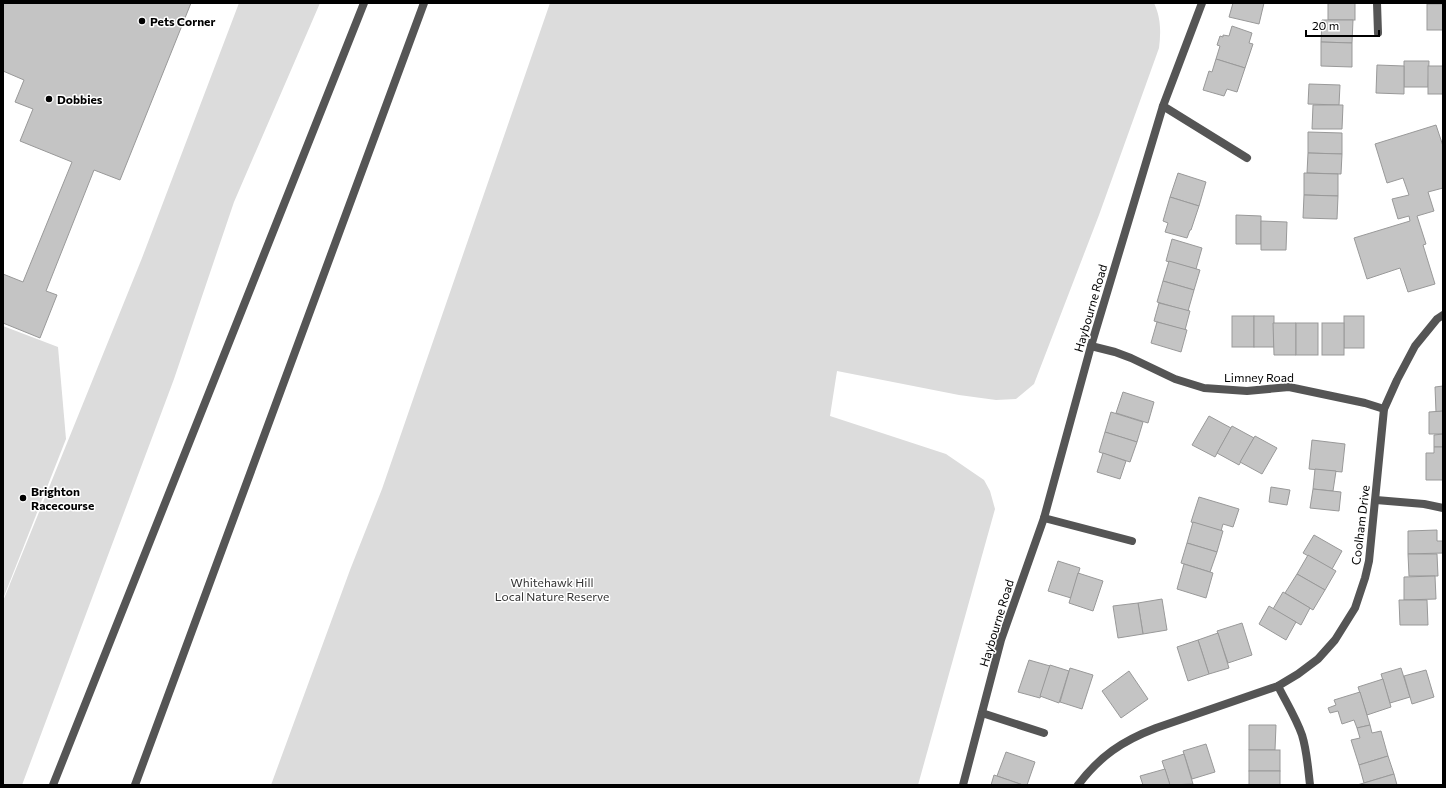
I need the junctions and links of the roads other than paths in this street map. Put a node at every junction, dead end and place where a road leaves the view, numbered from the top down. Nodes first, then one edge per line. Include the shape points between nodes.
1 (364, 3) edge
2 (424, 3) edge
3 (1202, 3) edge
4 (1377, 3) edge
5 (1378, 33) dead end
6 (1163, 106) junction
7 (1247, 158) dead end
8 (1443, 315) edge
9 (1091, 346) junction
10 (1384, 409) junction
11 (1376, 500) junction
12 (1443, 508) edge
13 (1044, 518) junction
14 (1132, 541) dead end
15 (1278, 686) junction
16 (982, 713) junction
17 (1044, 733) dead end
18 (52, 785) edge
19 (135, 785) edge
20 (963, 785) edge
21 (1078, 785) edge
22 (1310, 785) edge

1 - 18 street
2 - 19 street
3 - 6 street, Haybourne Road
4 - 5 street
6 - 7 street
6 - 9 street, Haybourne Road
8 - 10 street, Coolham Drive via 1415,346
9 - 10 street, Limney Road via 1126,356 1175,380 1204,388 1247,391 1289,387
9 - 13 street, Haybourne Road
10 - 11 street, Coolham Drive
11 - 12 street
11 - 15 street, Coolham Drive via 1369,561 1363,585 1343,629 1318,659
13 - 14 street
13 - 16 street, Haybourne Road via 1000,640
15 - 21 street, Coolham Drive via 1140,734 1107,753 1094,764
15 - 22 street via 1302,735
16 - 17 street
16 - 20 street, Haybourne Road

